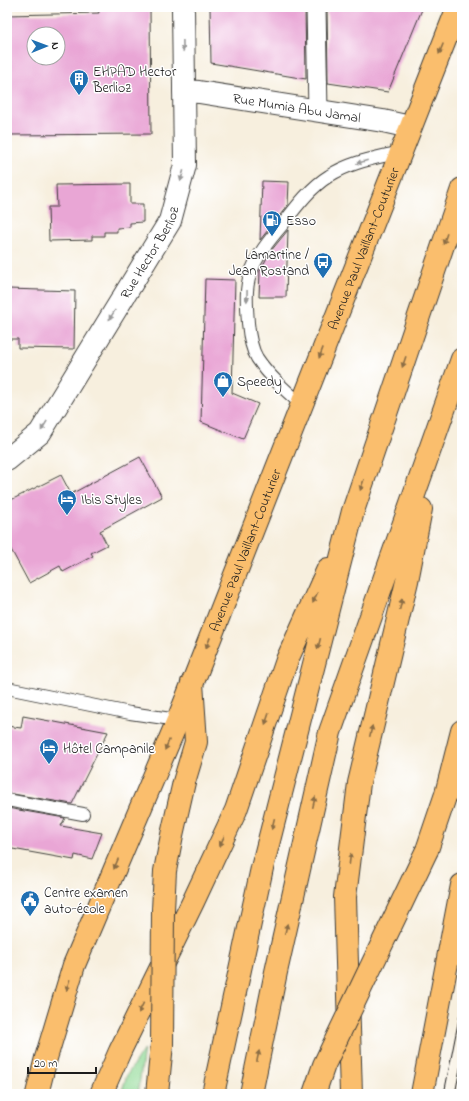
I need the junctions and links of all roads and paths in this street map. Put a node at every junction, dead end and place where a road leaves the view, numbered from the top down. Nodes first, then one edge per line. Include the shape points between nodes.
1 (183, 7) edge
2 (316, 7) edge
3 (458, 9) edge
4 (184, 91) junction
5 (318, 111) junction
6 (410, 127) junction
7 (400, 152) junction
8 (462, 189) edge
9 (462, 359) edge
10 (301, 404) junction
11 (435, 436) junction
12 (7, 460) edge
13 (354, 511) junction
14 (192, 682) junction
15 (7, 688) edge
16 (178, 720) junction
17 (462, 731) edge
18 (7, 800) edge
19 (83, 814) dead end
20 (462, 886) edge
21 (37, 1094) edge
22 (102, 1094) edge
23 (157, 1094) edge
24 (213, 1094) edge
25 (250, 1094) edge
26 (314, 1094) edge
27 (351, 1094) edge
28 (422, 1094) edge

1 -> 4 street, Rue Hector Berlioz
2 - 5 street
3 -> 6 main road, Avenue Paul Vaillant-Couturier
4 - 5 street, Rue Mumia Abu Jamal
4 -> 12 street, Rue Hector Berlioz via 185,165 170,221 40,433
5 - 6 street, Rue Mumia Abu Jamal
6 - 7 main road, Avenue Paul Vaillant-Couturier
7 -> 10 main road, Avenue Paul Vaillant-Couturier
7 -> 10 lane via 356,163 328,176 281,225 257,259 250,274 247,300 252,346 275,381
8 -> 13 main road
9 - 11 main road
10 -> 14 main road, Avenue Paul Vaillant-Couturier
25 -> 11 main road via 330,732
27 -> 11 main road via 345,897 358,790 407,581
13 -> 22 main road via 288,660 236,810 120,1051
13 -> 24 main road via 262,868
14 - 16 main road, Avenue Paul Vaillant-Couturier
14 - 23 main road, bridge via 196,742 184,782 165,870 162,1044
15 - 16 lane
16 -> 21 main road, Avenue Paul Vaillant-Couturier via 74,964
17 - 26 main road, bridge via 446,794 427,850 324,1065
18 - 19 lane
20 - 28 main road

